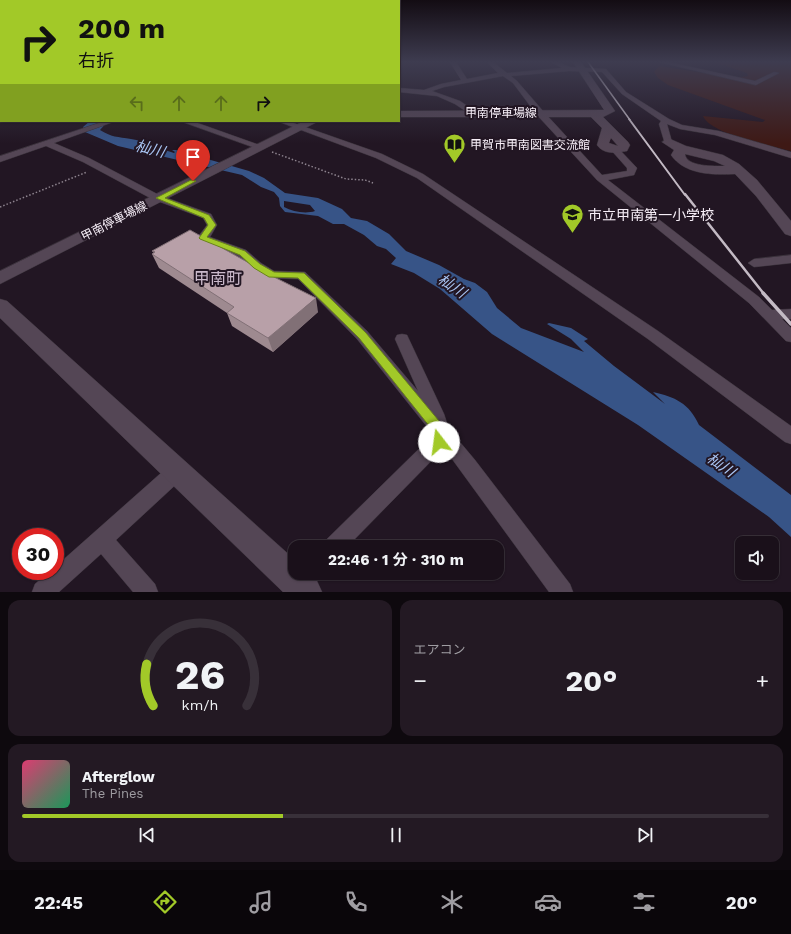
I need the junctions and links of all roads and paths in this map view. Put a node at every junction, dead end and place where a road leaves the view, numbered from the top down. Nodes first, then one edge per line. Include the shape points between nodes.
1 (400, 90) edge
2 (431, 90) edge
3 (521, 90) edge
4 (596, 90) edge
5 (621, 90) edge
6 (426, 91) junction
7 (540, 113) junction
8 (400, 114) edge
9 (473, 114) junction
10 (598, 114) junction
11 (666, 121) junction
12 (109, 122) edge
13 (187, 122) edge
14 (284, 122) edge
15 (311, 122) edge
16 (299, 128) junction
17 (668, 142) joint
18 (46, 143) junction
19 (616, 144) joint
20 (258, 149) junction
21 (791, 155) edge
22 (0, 159) edge
23 (100, 167) junction
24 (600, 178) junction
25 (373, 183) dead end
26 (164, 196) junction
27 (0, 207) edge
28 (791, 231) edge
29 (791, 259) edge
30 (754, 263) dead end
31 (0, 278) edge
32 (0, 306) edge
33 (791, 314) edge
34 (770, 315) junction
35 (791, 337) edge
36 (402, 339) dead end
37 (440, 431) junction
38 (791, 436) edge
39 (177, 470) junction
40 (102, 539) junction
41 (340, 540) edge
42 (303, 582) edge
43 (42, 592) edge
44 (147, 592) edge
45 (562, 592) edge

1 - 6 street
2 - 6 street
3 - 7 street
4 - 10 street via 610,111
5 - 11 street
6 - 9 street via 463,104
7 - 9 street, 甲南停車場線
7 - 10 street, 甲南停車場線
7 - 24 street
8 - 9 street, 甲南停車場線
10 - 19 street via 605,133
11 - 17 street via 663,124
11 - 21 street via 680,127 716,133
12 - 18 street
13 - 20 street
14 - 16 street
15 - 16 street, 甲南停車場線
16 - 20 street, 甲南停車場線
16 - 38 street via 379,156 420,176 652,335
17 - 28 street via 682,149 726,162 762,195
18 - 22 street
18 - 23 street via 69,151
19 - 24 street via 632,168 631,173
20 - 25 path via 346,179
20 - 26 street, 甲南停車場線
23 - 26 street via 150,195
23 - 27 path
24 - 34 street
26 - 31 street, 甲南停車場線
26 - 37 street via 206,216 212,225 203,238 242,253 272,275 301,275 362,335
29 - 30 street
32 - 39 street
33 - 34 street
34 - 35 street
36 - 37 street via 436,414
37 - 41 street via 439,442 434,449
37 - 45 street via 474,472
39 - 40 street
39 - 42 street
40 - 43 street
40 - 44 street

